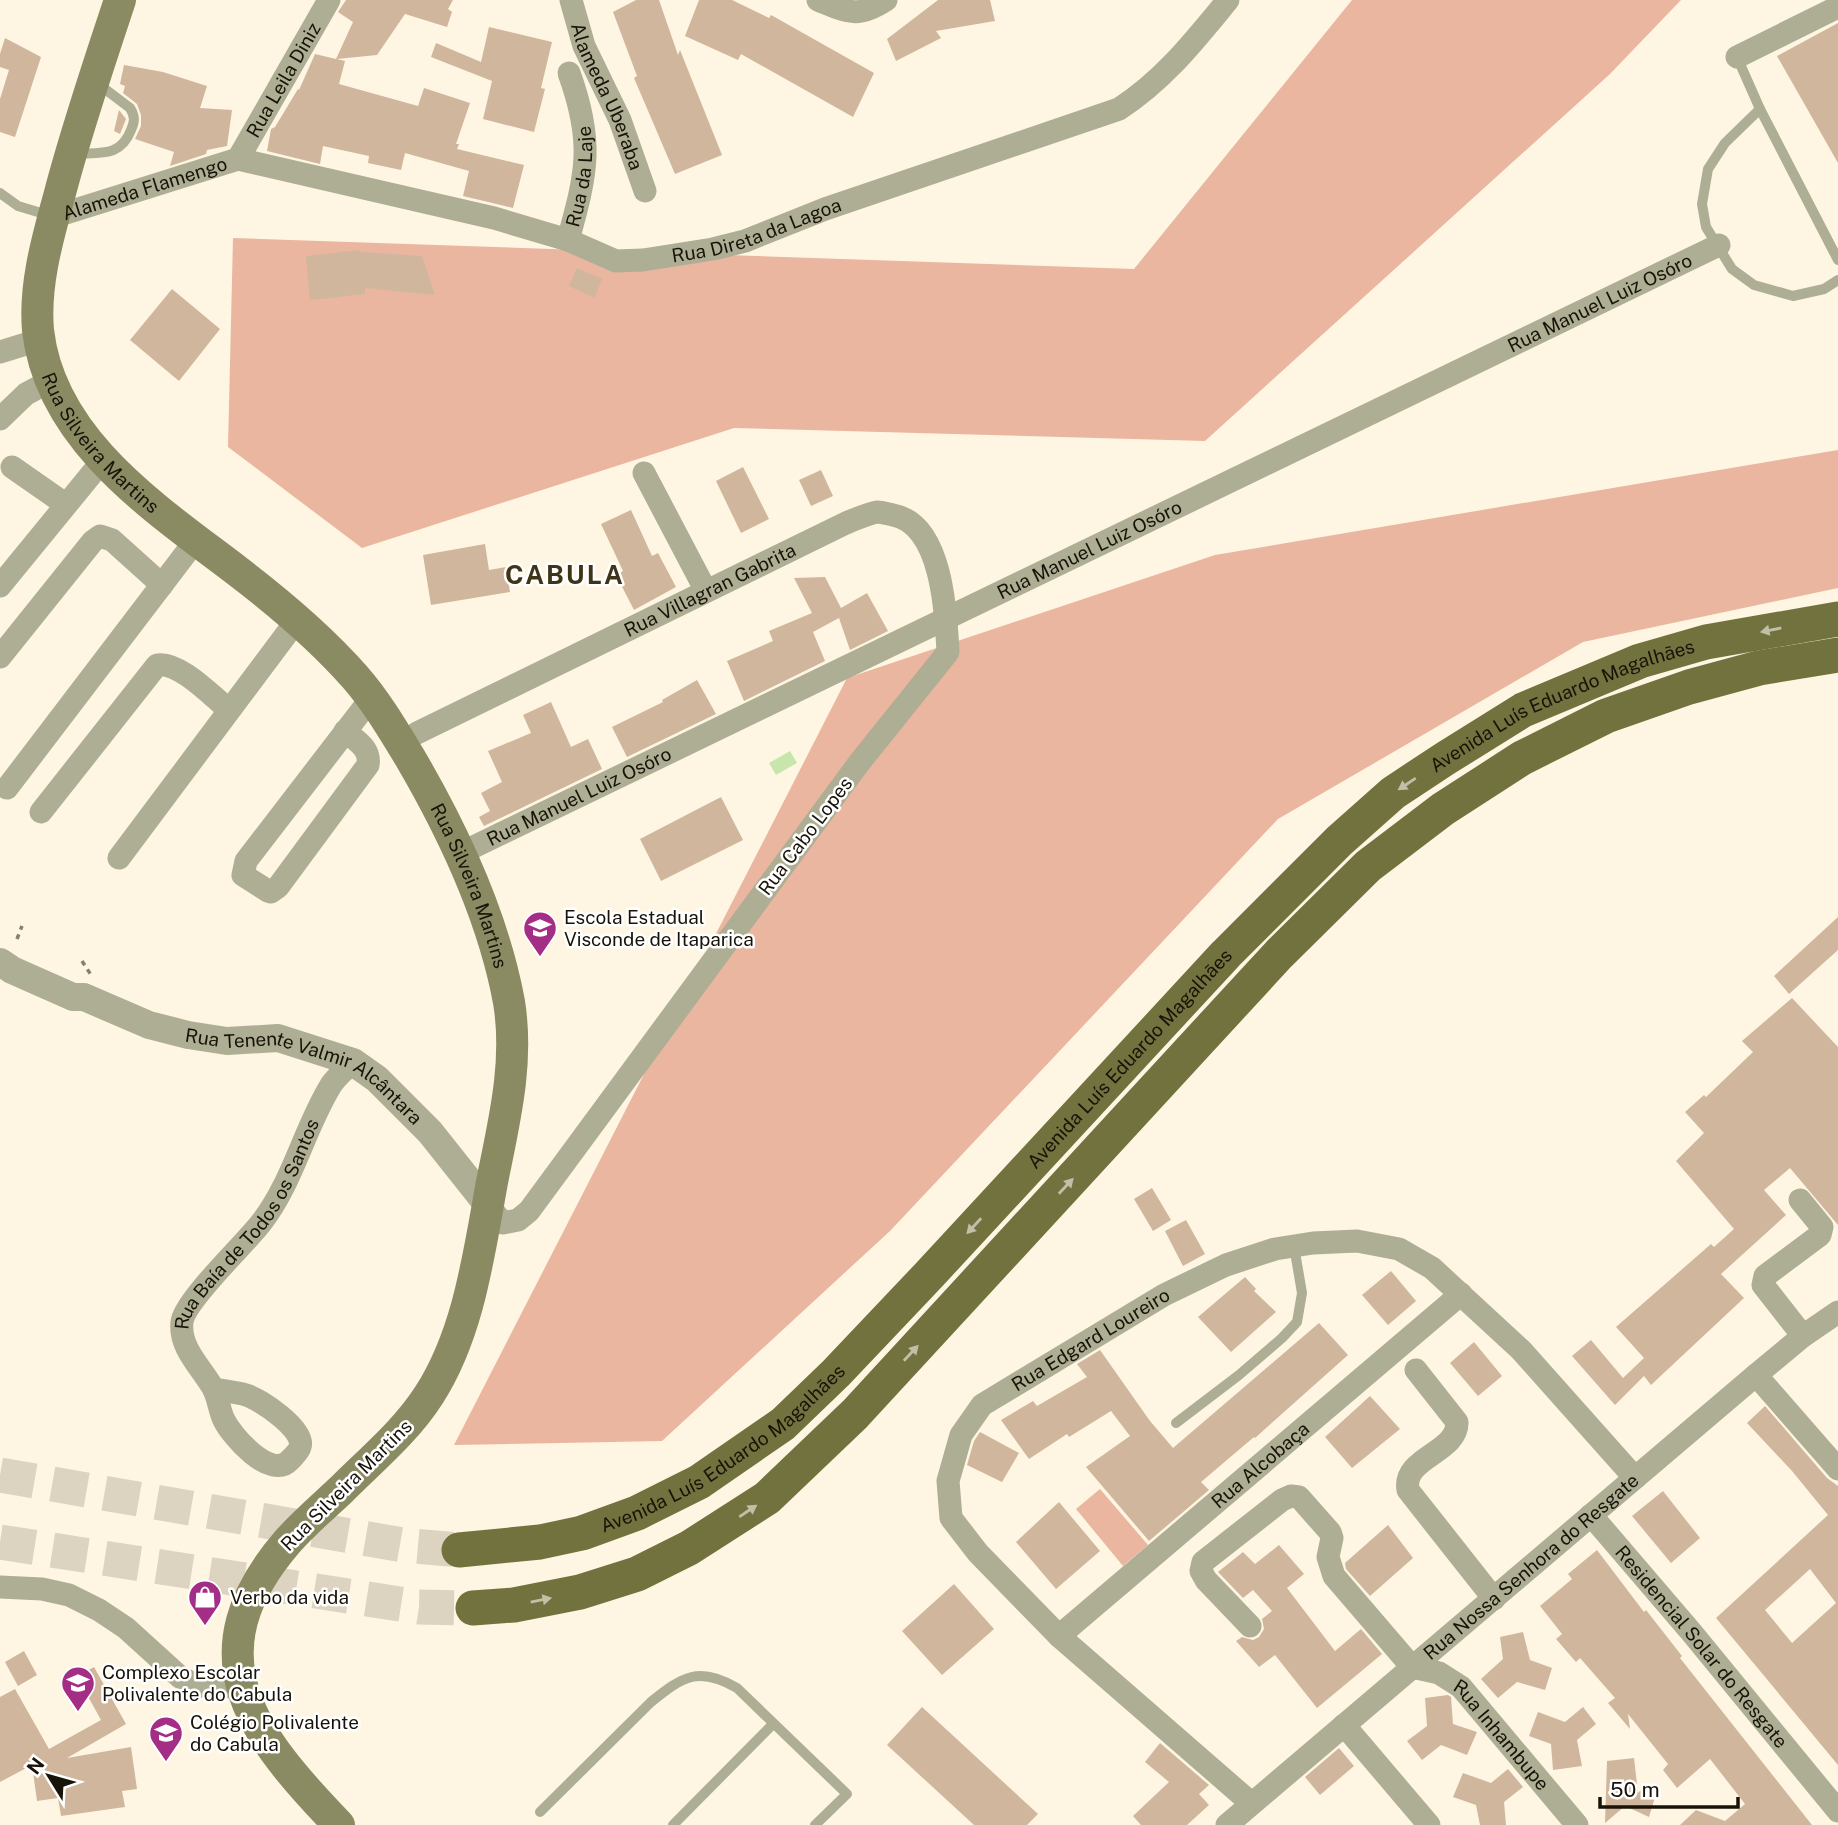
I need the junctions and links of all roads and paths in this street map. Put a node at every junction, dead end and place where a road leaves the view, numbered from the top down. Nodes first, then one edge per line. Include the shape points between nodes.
1 (120, 0) edge
2 (329, 0) edge
3 (571, 0) edge
4 (818, 0) edge
5 (886, 0) edge
6 (1228, 0) edge
7 (1838, 7) edge
8 (1737, 57) joint
9 (569, 73) dead end
10 (93, 80) junction
11 (1760, 109) junction
12 (70, 155) junction
13 (237, 159) junction
14 (645, 191) dead end
15 (0, 193) edge
16 (53, 217) junction
17 (568, 240) junction
18 (1719, 245) junction
19 (1838, 260) edge
20 (1838, 280) edge
21 (40, 342) junction
22 (0, 352) edge
23 (52, 380) junction
24 (0, 419) edge
25 (103, 460) junction
26 (12, 467) dead end
27 (644, 473) dead end
28 (65, 504) junction
29 (196, 540) junction
30 (162, 584) junction
31 (0, 586) edge
32 (706, 591) junction
33 (947, 618) junction
34 (1838, 619) edge
35 (297, 620) junction
36 (1838, 655) edge
37 (0, 657) edge
38 (372, 697) junction
39 (229, 710) junction
40 (345, 731) junction
41 (418, 733) dead end
42 (7, 788) dead end
43 (41, 812) dead end
44 (459, 854) junction
45 (119, 858) dead end
46 (22, 926) dead end
47 (8, 955) edge
48 (82, 961) dead end
49 (88, 987) junction
50 (353, 1062) junction
51 (1800, 1200) dead end
52 (488, 1205) junction
53 (1294, 1246) junction
54 (1461, 1294) junction
55 (1838, 1312) edge
56 (1803, 1336) junction
57 (1416, 1370) dead end
58 (1756, 1375) junction
59 (214, 1389) dead end
60 (1176, 1423) dead end
61 (1838, 1468) edge
62 (1635, 1478) junction
63 (1591, 1515) junction
64 (459, 1550) tunnel mouth
65 (0, 1587) edge
66 (1494, 1599) junction
67 (473, 1608) tunnel mouth
68 (1250, 1626) dead end
69 (1059, 1636) junction
70 (1412, 1667) junction
71 (242, 1687) junction
72 (773, 1724) junction
73 (1343, 1725) junction
74 (1838, 1811) edge
75 (540, 1812) dead end
76 (1239, 1818) edge
77 (339, 1825) edge
78 (673, 1825) edge
79 (815, 1825) edge
80 (1429, 1825) edge
81 (1577, 1825) edge

1 - 10 main road, Rua Silveira Martins
2 - 13 street, Rua Leila Diniz
3 - 14 street, Alameda Uberaba via 584,46 620,120
4 - 5 street via 858,14
6 - 17 street, Rua Direta da Lagoa via 1154,83 1119,109 713,249 617,261
7 - 8 street
8 - 11 lane
9 - 17 street, Rua da Laje via 586,131 586,163
10 - 12 main road, Rua Silveira Martins
10 - 12 lane via 130,108 135,122 126,144 116,150
11 - 18 lane via 1725,143 1708,169 1702,204 1706,227
11 - 19 lane
12 - 16 main road, Rua Silveira Martins
13 - 16 street, Alameda Flamengo
13 - 17 street, Rua Direta da Lagoa via 494,218
15 - 16 lane via 18,206
16 - 21 main road, Rua Silveira Martins via 38,296
18 - 20 lane via 1732,269 1754,285 1793,296 1824,289
18 - 33 street, Rua Manuel Luiz Osóro
21 - 22 street
21 - 23 main road, Rua Silveira Martins
23 - 24 street via 26,394
23 - 25 main road, Rua Silveira Martins via 66,410
25 - 28 street
25 - 29 main road, Rua Silveira Martins
26 - 28 street
27 - 32 street
28 - 31 street
29 - 30 street
29 - 35 main road, Rua Silveira Martins
30 - 37 street via 112,540 100,536
30 - 42 street
32 - 33 street, Rua Villagran Gabrita via 878,512 900,516 918,528 932,554
32 - 41 street, Rua Villagran Gabrita
33 - 44 street, Rua Manuel Luiz Osóro
33 - 52 street, Rua Cabo Lopes via 948,652 859,764 529,1211 518,1220 503,1223
34 -> 64 main road, Avenida Luís Eduardo Magalhães via 1706,642 1640,661 1523,710 1393,793 1226,954 928,1276 783,1424 699,1482 637,1513 540,1542
35 - 38 main road, Rua Silveira Martins
35 - 39 street
67 -> 36 main road, Avenida Luís Eduardo Magalhães via 580,1592 637,1574 689,1548 767,1498 855,1414 1279,954 1368,866 1443,809 1522,758 1606,716 1759,668
38 - 40 street
38 - 44 main road, Rua Silveira Martins via 424,782
39 - 43 street via 180,670 157,665
39 - 45 street
40 - 40 street via 245,864 243,875 268,891 278,887 368,765 368,751
44 - 52 main road, Rua Silveira Martins via 488,925 510,1006 513,1053 509,1092
46 - 47 path
47 - 49 street, Rua Tenente Valmir Alcântara via 15,963 76,990
48 - 49 path
49 - 50 street, Rua Tenente Valmir Alcântara via 149,1025 227,1041 278,1038
50 - 52 street, Rua Tenente Valmir Alcântara via 430,1132
50 - 59 street, Rua Baía de Todos os Santos via 333,1082 264,1220 185,1312 181,1324 184,1341
51 - 56 street via 1822,1227 1820,1235 1762,1281
52 - 71 main road, Rua Silveira Martins via 468,1302 444,1368 431,1393 398,1434 289,1539 269,1566 251,1596 241,1626 237,1655
53 - 54 street, Rua Edgard Loureiro via 1357,1241 1399,1249 1432,1268
53 - 60 lane via 1302,1293 1297,1322
53 - 69 street, Rua Edgard Loureiro via 1226,1265 1164,1295 982,1405 961,1435 948,1481 951,1518 978,1553
54 - 62 street, Rua Edgard Loureiro via 1521,1350
54 - 69 street, Rua Alcobaça
55 - 56 street, Rua Nossa Senhora do Resgate
56 - 58 street, Rua Nossa Senhora do Resgate
57 - 66 street via 1457,1422 1457,1431 1410,1472 1408,1490
58 - 61 street
58 - 62 street, Rua Nossa Senhora do Resgate
62 - 63 street, Rua Nossa Senhora do Resgate
63 - 66 street, Rua Nossa Senhora do Resgate
63 - 74 street, Residencial Solar do Resgate
65 - 71 street via 69,1595 126,1629 180,1677 197,1686
66 - 70 street, Rua Nossa Senhora do Resgate
68 - 70 street via 1206,1580 1203,1562 1282,1500 1299,1497 1330,1532 1328,1557 1335,1576
69 - 76 street, Rua Edgard Loureiro
70 - 73 street, Rua Nossa Senhora do Resgate
70 - 81 street, Rua Inhambupe via 1449,1678 1461,1687
71 - 77 main road, Rua Silveira Martins via 252,1717 273,1750
72 - 75 lane via 729,1683 706,1675 689,1677 651,1702
72 - 78 lane
72 - 79 lane via 847,1794
73 - 76 street, Rua Nossa Senhora do Resgate
73 - 80 street

